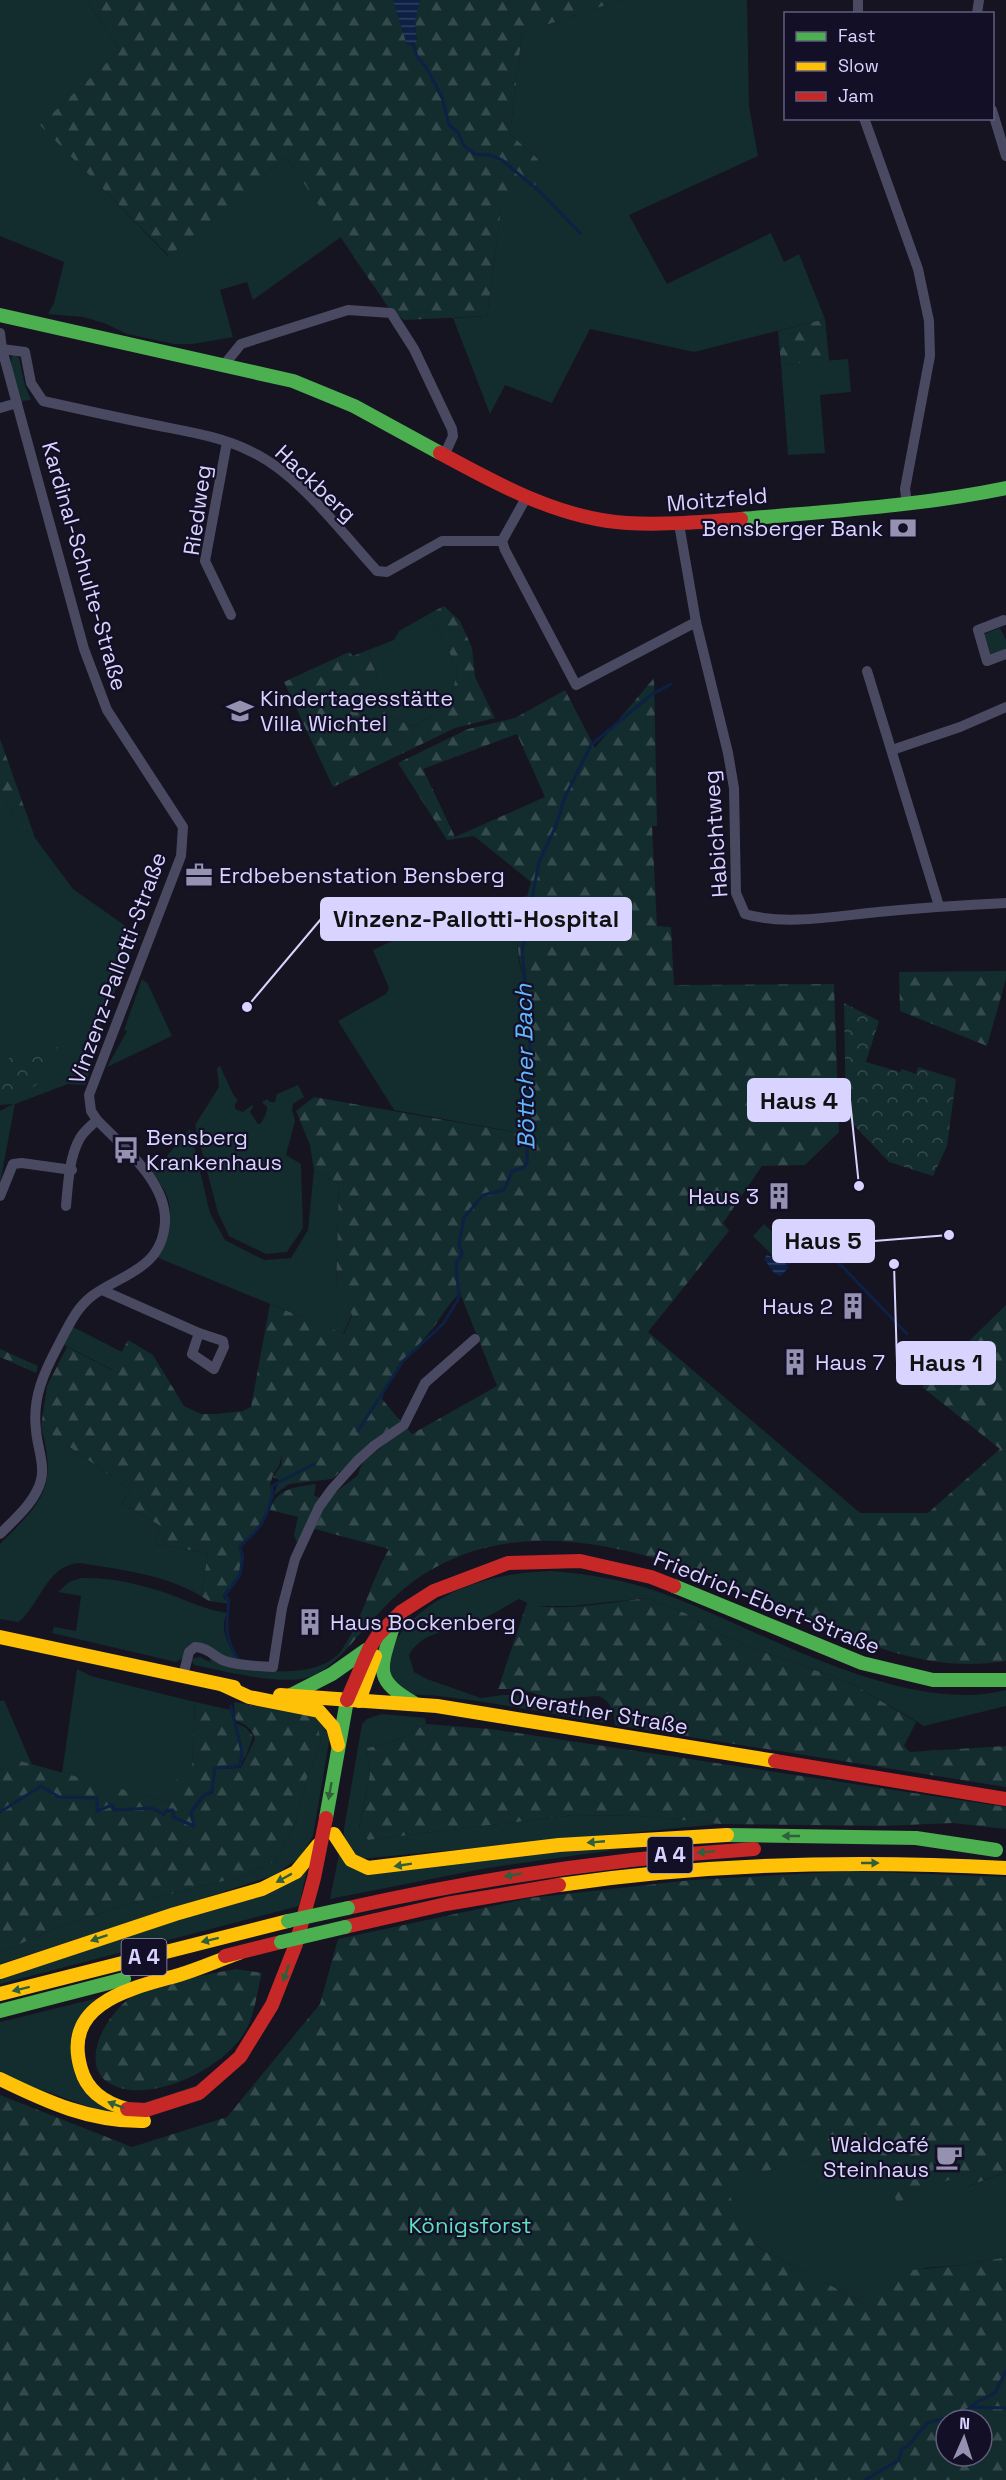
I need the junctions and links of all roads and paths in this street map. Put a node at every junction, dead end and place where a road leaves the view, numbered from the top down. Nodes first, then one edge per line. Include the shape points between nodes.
1 (994, 114) edge
2 (865, 120) edge
3 (1006, 156) edge
4 (1, 318) edge
5 (0, 333) edge
6 (2, 349) junction
7 (224, 365) junction
8 (17, 403) junction
9 (0, 408) edge
10 (227, 442) junction
11 (444, 456) junction
12 (1006, 488) edge
13 (526, 498) junction
14 (907, 504) junction
15 (679, 524) junction
16 (502, 540) junction
17 (231, 615) dead end
18 (696, 621) junction
19 (1005, 622) edge
20 (1006, 654) edge
21 (867, 671) dead end
22 (1006, 707) edge
23 (891, 750) junction
24 (183, 827) joint
25 (1006, 903) edge
26 (939, 906) junction
27 (97, 1120) junction
28 (72, 1170) junction
29 (0, 1196) edge
30 (66, 1206) dead end
31 (102, 1290) junction
32 (199, 1333) dead end
33 (475, 1339) dead end
34 (0, 1534) edge
35 (413, 1604) junction
36 (392, 1630) junction
37 (0, 1637) edge
38 (369, 1647) junction
39 (183, 1676) junction
40 (1006, 1680) edge
41 (223, 1684) junction
42 (288, 1696) junction
43 (353, 1701) junction
44 (416, 1704) junction
45 (338, 1746) junction
46 (1006, 1799) edge
47 (328, 1835) junction
48 (1001, 1850) edge
49 (1006, 1868) edge
50 (239, 1953) junction
51 (0, 1972) edge
52 (0, 1994) edge
53 (0, 2011) edge
54 (0, 2079) edge

1 - 3 street
2 - 14 street via 918,269 929,321 930,356 906,489
4 - 7 main road, Moitzfeld
5 - 6 street, Kardinal-Schulte-Straße
6 - 8 street, Kardinal-Schulte-Straße
6 - 10 street, Hackberg via 25,352 31,383 43,401
7 - 11 main road, Moitzfeld via 304,385 393,426
7 - 11 street via 241,344 348,310 392,313 414,349 452,429
8 - 9 street
8 - 24 street, Kardinal-Schulte-Straße via 84,649 107,710
10 - 16 street, Hackberg via 252,452 281,471 377,571 387,573 442,541
10 - 17 street, Riedweg via 205,561
11 - 13 main road, Moitzfeld
12 - 14 main road, Moitzfeld
13 - 15 main road, Moitzfeld via 597,520
13 - 16 street
14 - 15 main road, Moitzfeld
15 - 18 street, Habichtweg
16 - 18 street via 576,685
18 - 26 street, Habichtweg via 734,788 736,892 745,914 758,918 818,918
19 - 20 street via 978,630 987,661
21 - 23 street
22 - 23 street
23 - 26 street
24 - 27 street, Vinzenz-Pallotti-Straße via 181,856 91,1086 89,1102
25 - 26 street
27 - 28 street, Vinzenz-Pallotti-Straße via 81,1136
27 - 31 street, Vinzenz-Pallotti-Straße via 157,1185 165,1215 163,1234 151,1257 131,1275
28 - 29 street via 13,1164
28 - 30 street, Vinzenz-Pallotti-Straße
31 - 32 street
31 - 34 street, Vinzenz-Pallotti-Straße via 81,1307 41,1378 35,1415 41,1480 31,1500
33 - 39 street via 424,1383 404,1425 358,1460 319,1508 295,1559 273,1667 233,1663 195,1647 189,1652
35 - 36 main road
35 - 38 main road via 396,1614
35 - 40 main road, Friedrich-Ebert-Straße via 460,1577 502,1564 534,1560 586,1562 682,1588 850,1659 899,1675 950,1684
36 - 43 main road
36 - 44 main road via 383,1659 383,1675 389,1687
37 - 39 main road, Overather Straße
38 - 42 main road via 332,1674
38 - 43 main road via 353,1680
39 - 41 main road, Overather Straße
41 - 42 main road, Overather Straße
41 - 45 main road via 249,1697 319,1711 333,1727
42 - 43 main road, Overather Straße
43 - 44 main road, Overather Straße
43 - 45 main road
43 - 47 main road
44 - 46 main road, Overather Straße
45 -> 47 main road
48 -> 47 main road via 916,1838 731,1835 559,1845 368,1868 354,1863
47 -> 50 main road via 281,1988 261,2028 240,2057 210,2086 164,2107 125,2109 106,2102 94,2091 80,2066 78,2045 94,2008 119,1992
47 -> 51 main road via 307,1861 283,1880 262,1889
47 - 54 main road via 316,1919 284,2008 249,2065 217,2095 167,2117 112,2122 60,2108
48 -> 52 main road, A 4, bridge via 902,1846 733,1850 644,1857 500,1877 288,1921
50 -> 49 main road, A 4, bridge via 498,1894 592,1880 699,1869 837,1863
50 - 53 main road, A 4

